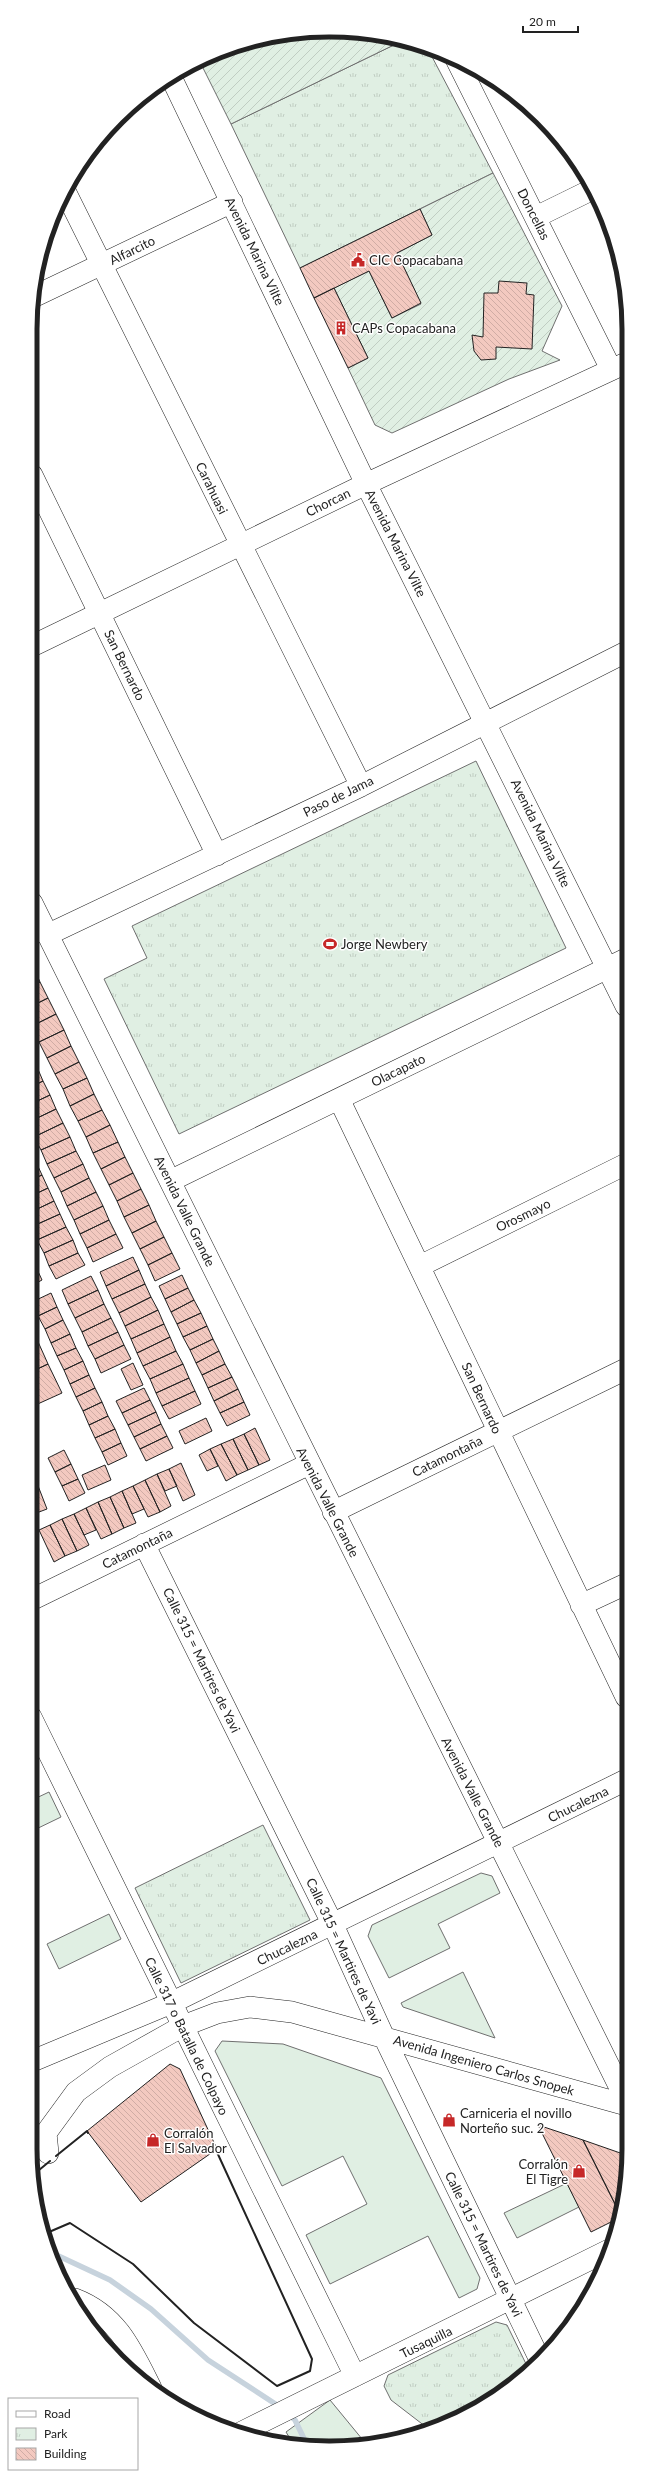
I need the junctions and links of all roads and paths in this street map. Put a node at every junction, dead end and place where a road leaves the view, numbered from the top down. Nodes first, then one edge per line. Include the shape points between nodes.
1 (468, 72) edge
2 (173, 82) edge
3 (478, 82) edge
4 (588, 192) edge
5 (68, 198) edge
6 (232, 202) junction
7 (536, 217) junction
8 (102, 265) junction
9 (40, 294) edge
10 (619, 366) edge
11 (366, 484) junction
12 (37, 485) edge
13 (240, 545) junction
14 (99, 613) junction
15 (37, 644) edge
16 (622, 654) edge
17 (486, 723) junction
18 (361, 786) junction
19 (217, 855) junction
20 (37, 914) edge
21 (47, 935) junction
22 (617, 964) edge
23 (622, 987) edge
24 (339, 1099) junction
25 (622, 1166) edge
26 (170, 1181) junction
27 (420, 1266) junction
28 (622, 1371) edge
29 (497, 1431) junction
30 (309, 1464) junction
31 (333, 1512) junction
32 (144, 1544) junction
33 (622, 1586) edge
34 (37, 1597) edge
35 (581, 1605) junction
36 (622, 1689) edge
37 (37, 1729) edge
38 (622, 1782) edge
39 (499, 1843) junction
40 (333, 1925) junction
41 (171, 2003) junction
42 (182, 2026) junction
43 (384, 2036) junction
44 (37, 2059) edge
45 (622, 2092) edge
46 (622, 2104) edge
47 (48, 2153) dead end
48 (602, 2253) edge
49 (511, 2300) junction
50 (80, 2301) edge
51 (537, 2354) edge
52 (144, 2374) edge
53 (355, 2376) junction
54 (248, 2429) edge

1 - 3 street, Doncellas
2 - 6 street, Avenida Marina Vilte
3 - 7 street, Doncellas
4 - 7 street
5 - 8 street, Carahuasi
6 - 8 street, Alfarcito
6 - 11 street, Avenida Marina Vilte
7 - 10 street, Doncellas
8 - 9 street, Alfarcito
8 - 13 street, Carahuasi
10 - 11 street, Chorcan
11 - 13 street, Chorcan
11 - 17 street, Avenida Marina Vilte
12 - 14 street, San Bernardo
13 - 14 street, Chorcan
13 - 18 street, Carahuasi
14 - 15 street, Chorcan
14 - 19 street, San Bernardo
16 - 17 street, Paso de Jama
17 - 18 street, Paso de Jama
17 - 22 street, Avenida Marina Vilte
18 - 19 street, Paso de Jama
19 - 21 street, Paso de Jama
20 - 21 street, Avenida Valle Grande
21 - 26 street, Avenida Valle Grande
22 - 23 street, Avenida Marina Vilte
22 - 24 street, Olacapato
24 - 26 street, Olacapato
24 - 27 street, San Bernardo
25 - 27 street, Orosmayo
26 - 30 street, Avenida Valle Grande
27 - 29 street, San Bernardo
28 - 29 street, Catamontaña
29 - 31 street, Catamontaña
29 - 35 street, San Bernardo
30 - 31 street, Avenida Valle Grande
30 - 32 street, Catamontaña
31 - 39 street, Avenida Valle Grande
32 - 34 street, Catamontaña
32 - 40 street, Calle 315 = Martires de Yavi
33 - 35 street
35 - 36 street, San Bernardo
37 - 41 street, Calle 317 o Batalla de Colpayo
38 - 39 street, Chucalezna
39 - 40 street, Chucalezna
39 - 45 street, Avenida Valle Grande
40 - 41 street, Chucalezna
40 - 43 street, Calle 315 = Martires de Yavi
41 - 42 street, Calle 317 o Batalla de Colpayo
41 - 44 street, Chucalezna
42 - 43 street, Avenida Ingeniero Carlos Snopek via 216,2013 250,2007 292,2012
42 - 47 street, Avenida Ingeniero Carlos Snopek via 110,2067 76,2092 46,2133
42 - 53 street, Calle 317 o Batalla de Colpayo
43 - 46 street, Avenida Ingeniero Carlos Snopek
43 - 49 street, Calle 315 = Martires de Yavi
48 - 49 street, Tusaquilla
49 - 51 street, Calle 315 = Martires de Yavi
49 - 53 street, Tusaquilla
50 - 52 street via 94,2306 125,2338
53 - 54 street, Tusaquilla

